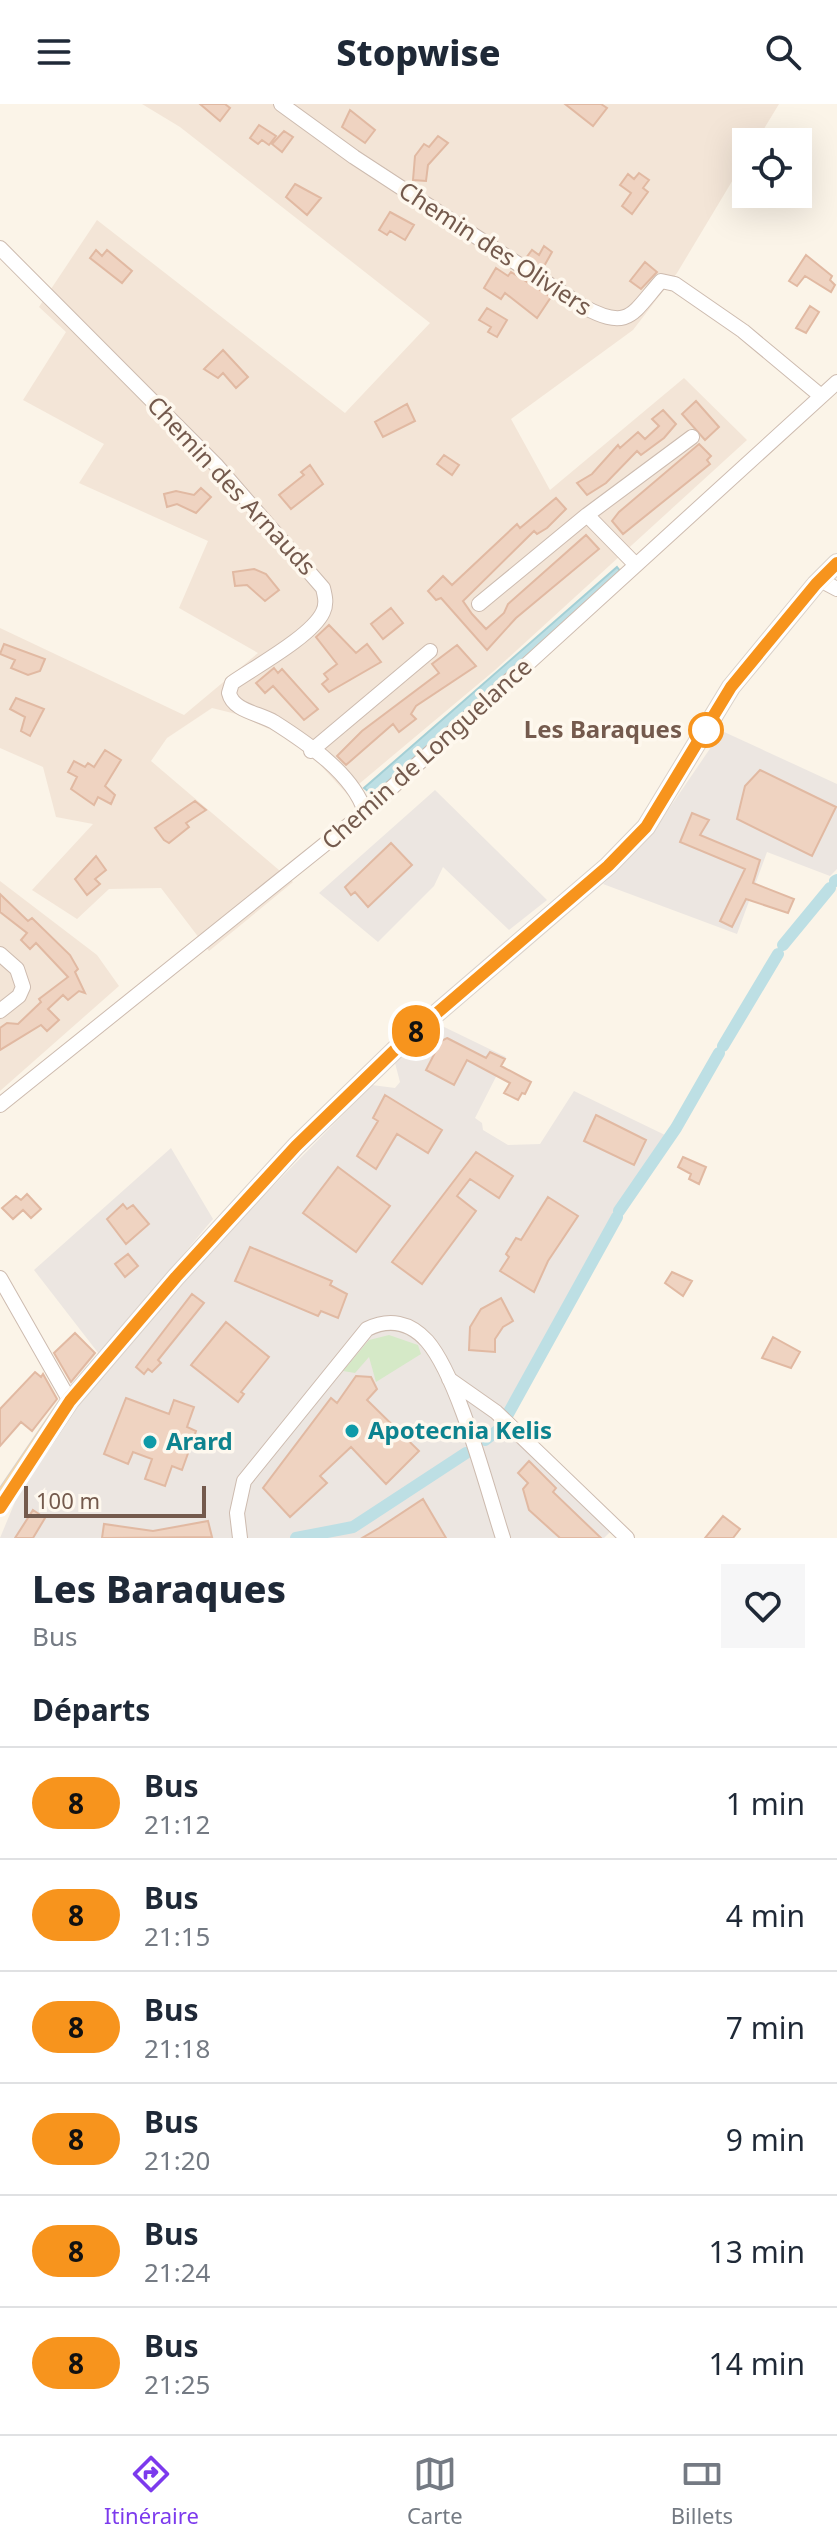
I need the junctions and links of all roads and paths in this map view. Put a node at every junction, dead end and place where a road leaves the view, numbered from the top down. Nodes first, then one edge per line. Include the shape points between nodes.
1 (281, 104) edge
2 (0, 248) edge
3 (837, 382) edge
4 (821, 396) junction
5 (692, 437) dead end
6 (587, 515) junction
7 (837, 563) edge
8 (636, 565) junction
9 (820, 580) junction
10 (837, 589) edge
11 (479, 604) dead end
12 (430, 651) dead end
13 (311, 751) junction
14 (365, 812) junction
15 (0, 954) edge
16 (0, 1011) edge
17 (0, 1105) edge
18 (0, 1278) edge
19 (446, 1376) junction
20 (70, 1401) junction
21 (2, 1503) edge
22 (240, 1538) edge
23 (503, 1538) edge
24 (627, 1538) edge

1 - 4 street, Chemin des Oliviers via 604,318 622,320 638,312 661,281 675,284 743,331
2 - 13 street, Chemin des Arnauds via 217,466 323,588 326,600 312,627 232,683 229,693 237,706 275,723
3 - 4 street, Chemin de Longuelance
4 - 8 street, Chemin de Longuelance
5 - 6 street
6 - 8 street
6 - 11 street
7 - 9 main road
8 - 14 street, Chemin de Longuelance
9 - 10 street
9 - 20 main road via 731,687 646,827 401,1044 296,1146
12 - 13 street
13 - 14 street, Chemin des Arnauds via 355,788
14 - 17 street, Chemin de Longuelance
15 - 16 street via 17,969 23,987
18 - 20 street
19 - 22 street via 429,1343 414,1330 398,1322 367,1329 244,1481 237,1513
19 - 23 street
19 - 24 street via 496,1412
20 - 21 main road

